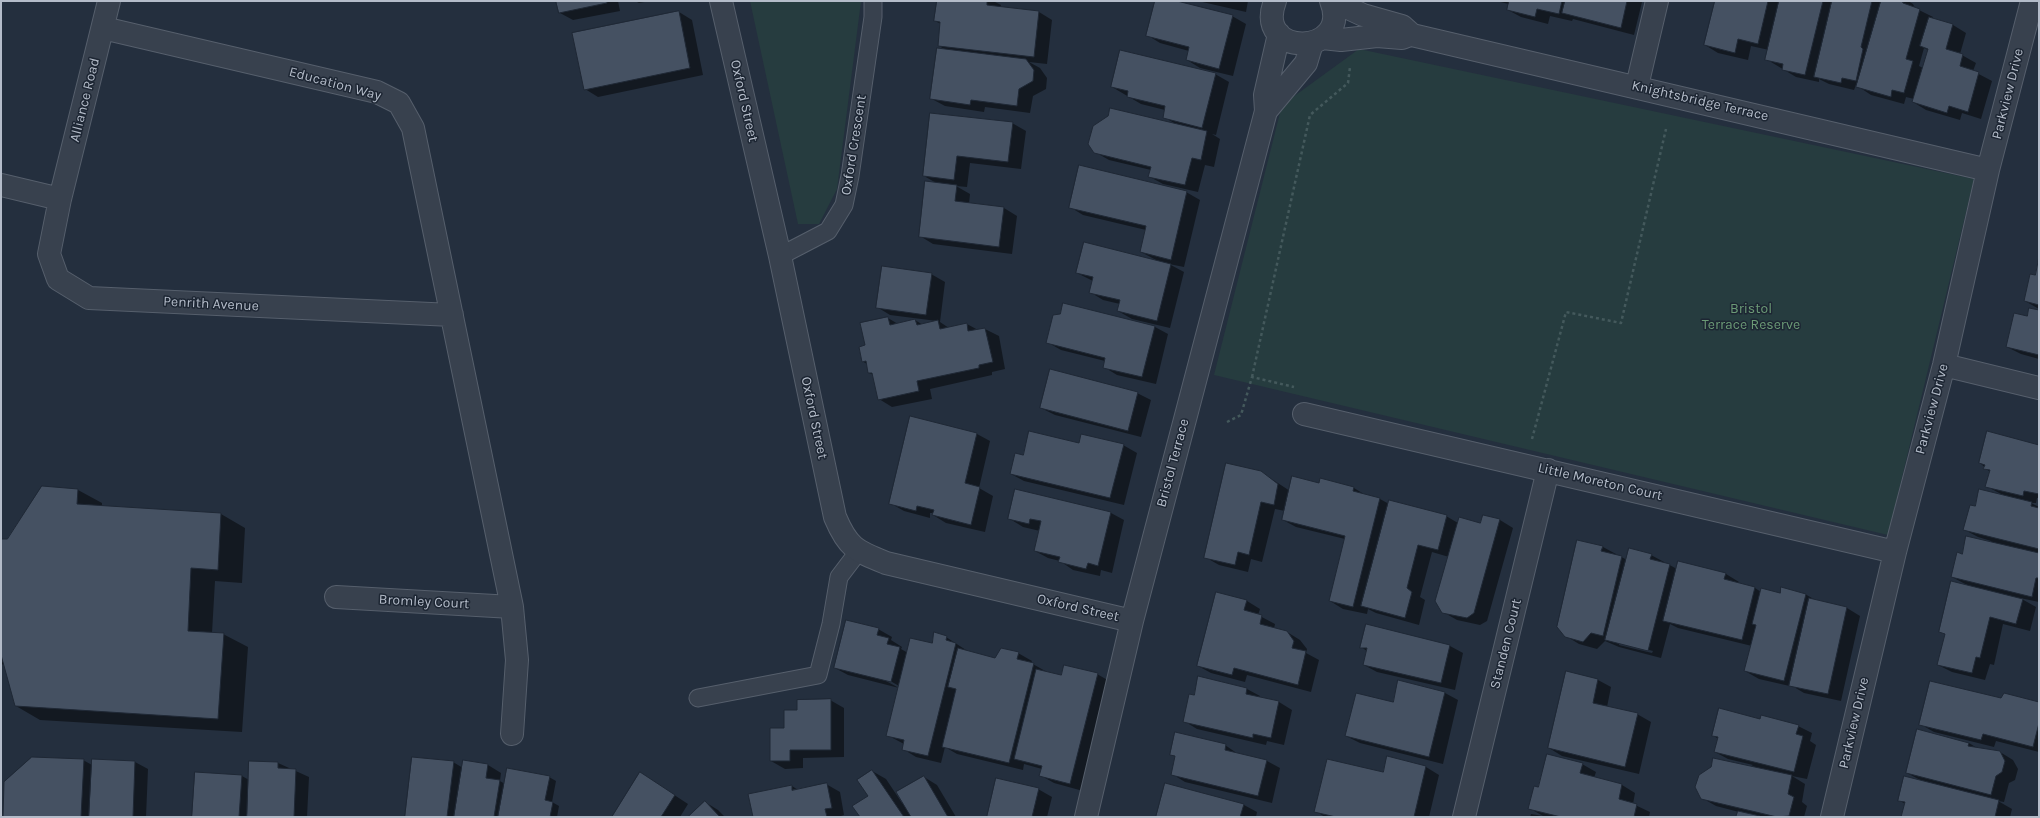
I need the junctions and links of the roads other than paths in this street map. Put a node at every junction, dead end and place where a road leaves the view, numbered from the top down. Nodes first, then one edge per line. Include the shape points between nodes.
1 (109, 1) edge
2 (721, 1) edge
3 (873, 1) edge
4 (1275, 1) edge
5 (1657, 1) edge
6 (2032, 1) edge
7 (1332, 3) edge
8 (103, 28) junction
9 (1279, 34) junction
10 (1412, 35) junction
11 (1317, 41) junction
12 (1637, 86) junction
13 (1266, 111) junction
14 (1988, 170) junction
15 (1, 185) edge
16 (60, 199) junction
17 (780, 256) junction
18 (452, 315) junction
19 (1944, 365) junction
20 (2039, 388) edge
21 (1304, 414) dead end
22 (1548, 470) junction
23 (858, 552) junction
24 (1895, 552) junction
25 (336, 597) dead end
26 (512, 607) junction
27 (1132, 621) junction
28 (698, 698) dead end
29 (512, 734) dead end
30 (1086, 817) edge
31 (1464, 817) edge
32 (1832, 817) edge

1 - 8 street, Alliance Road
2 - 17 street, Oxford Street
3 - 17 lane, Oxford Crescent via 872,24 844,205 828,231
4 - 9 street via 1272,17
5 - 12 street
6 - 14 street, Parkview Drive
7 - 10 street, Knightsbridge Terrace via 1402,26
7 - 11 street, Bristol Terrace via 1332,23 1329,31
8 - 16 street, Alliance Road
8 - 18 street, Education Way via 377,92 399,103 413,128
9 - 11 street, Knightsbridge Terrace via 1291,43 1305,45
9 - 13 street, Bristol Terrace via 1265,96
10 - 11 street, Knightsbridge Terrace via 1402,38 1377,36
10 - 12 street, Knightsbridge Terrace
11 - 13 street, Bristol Terrace via 1306,63
12 - 14 street, Knightsbridge Terrace
13 - 27 street, Bristol Terrace
14 - 19 street, Parkview Drive
15 - 16 street
16 - 18 street, Penrith Avenue via 49,254 58,279 89,298
17 - 23 street, Oxford Street via 835,517 841,532
18 - 26 street, Education Way
19 - 20 street
19 - 24 street, Parkview Drive
21 - 22 street, Little Moreton Court
22 - 24 street, Little Moreton Court
22 - 31 street, Standen Court
23 - 27 street, Oxford Street via 886,563
23 - 28 lane via 839,577 818,675
24 - 32 street, Parkview Drive
25 - 26 street, Bromley Court
26 - 29 street, Education Way via 517,660
27 - 30 street, Bristol Terrace

